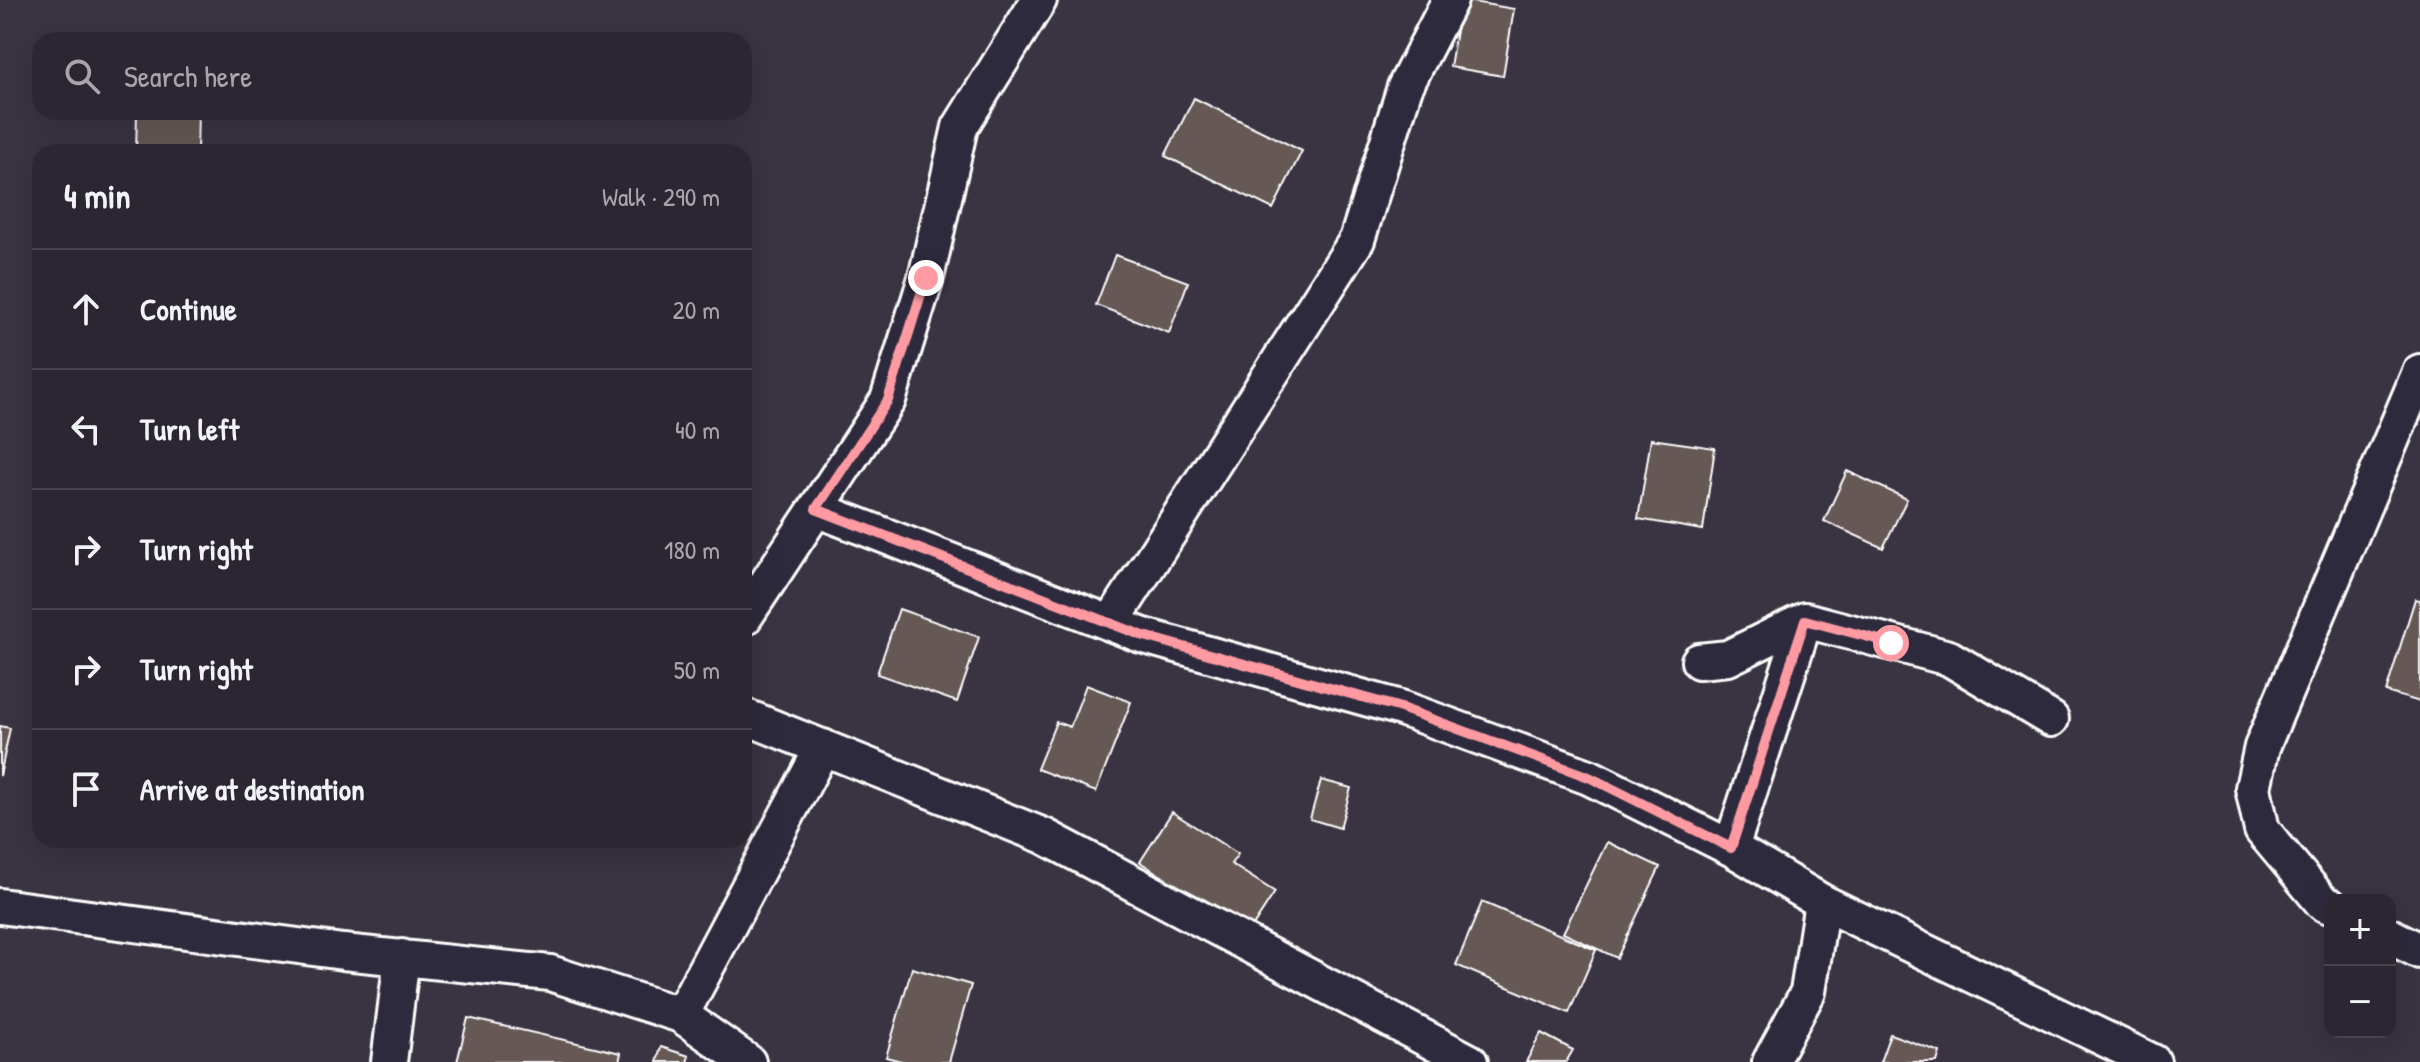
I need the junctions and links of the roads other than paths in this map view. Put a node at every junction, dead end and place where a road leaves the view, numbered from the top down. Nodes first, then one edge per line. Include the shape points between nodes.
1 (1039, 0) edge
2 (1450, 0) edge
3 (2420, 372) edge
4 (816, 509) junction
5 (752, 606) edge
6 (1805, 620) junction
7 (1111, 623) junction
8 (1699, 661) dead end
9 (752, 719) edge
10 (2051, 719) dead end
11 (823, 747) junction
12 (1731, 848) junction
13 (1822, 902) junction
14 (2324, 903) edge
15 (0, 906) edge
16 (2396, 939) edge
17 (2420, 951) edge
18 (402, 957) junction
19 (681, 1015) junction
20 (389, 1062) edge
21 (748, 1062) edge
22 (1470, 1062) edge
23 (1770, 1062) edge
24 (2153, 1062) edge

1 - 4 street via 960,127 926,278 888,400
2 - 7 street via 1405,87 1357,240
3 - 14 street via 2262,747 2253,788 2262,830
4 - 5 street
4 - 7 street
6 - 8 street via 1728,658
6 - 10 street via 1949,658
6 - 12 street
7 - 12 street via 1401,708 1589,777
9 - 11 street
11 - 19 street
11 - 22 street via 1044,836
12 - 13 street
13 - 23 street via 1808,992
13 - 24 street
15 - 18 street
16 - 17 street
18 - 19 street via 550,973
18 - 20 street
19 - 21 street

